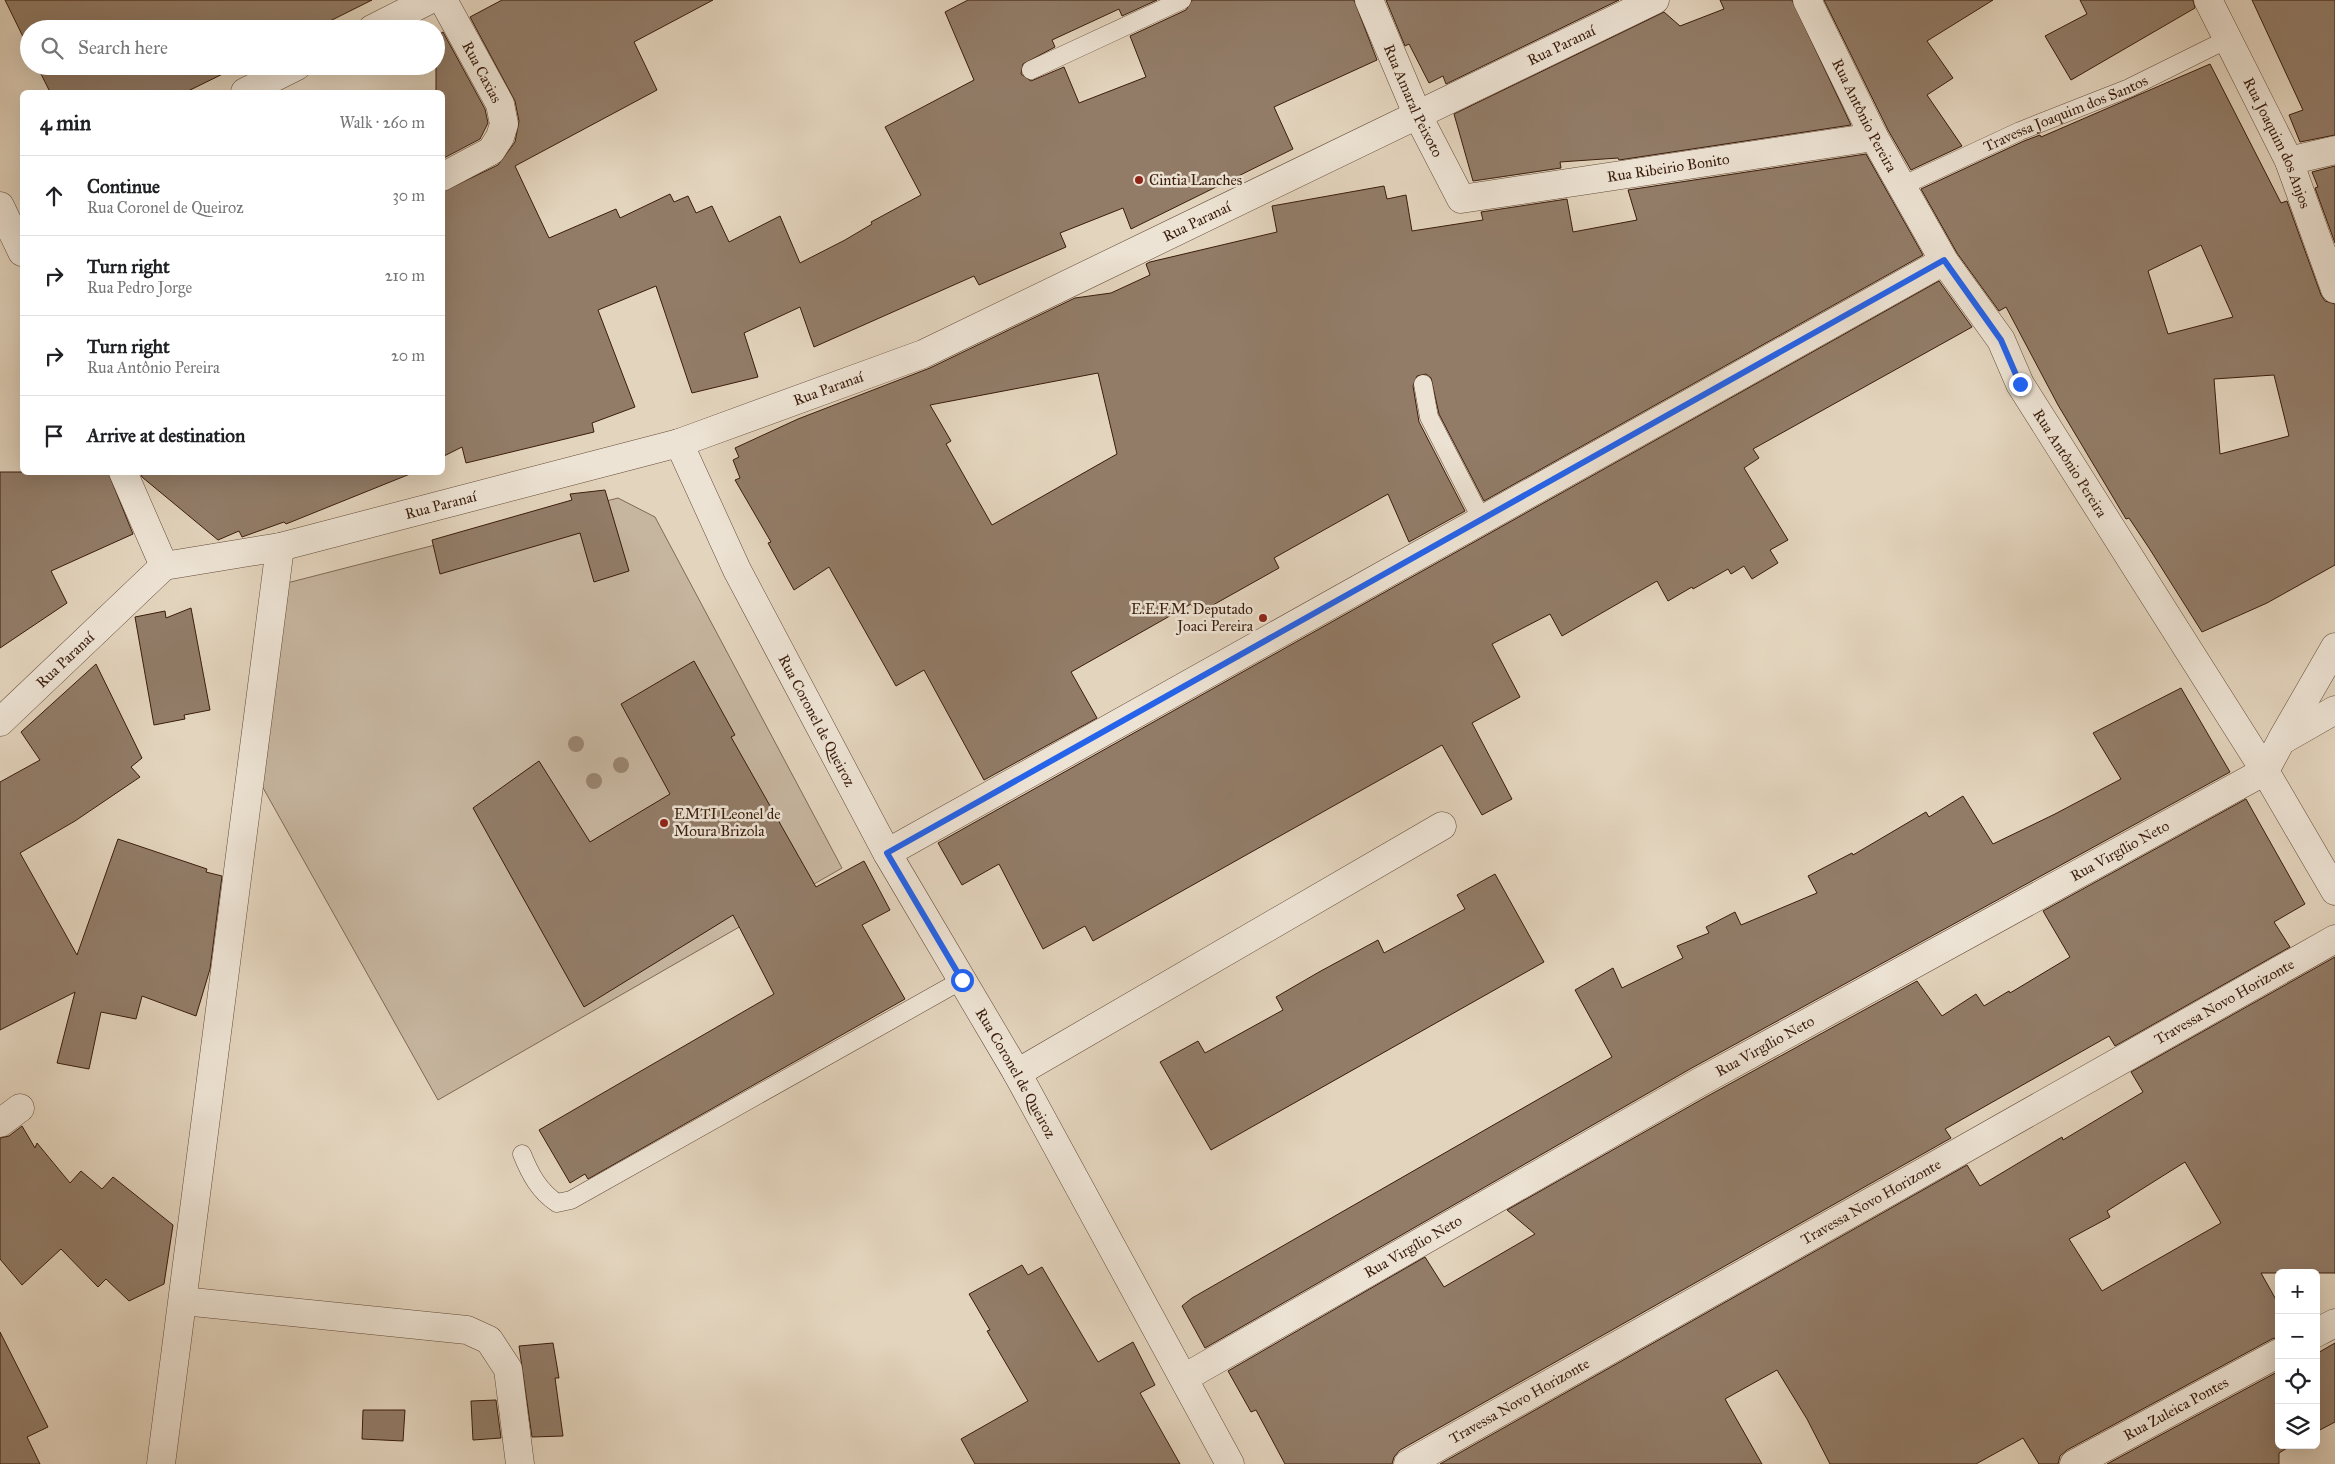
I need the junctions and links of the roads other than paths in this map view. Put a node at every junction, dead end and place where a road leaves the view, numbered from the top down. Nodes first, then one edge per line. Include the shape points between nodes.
1 (429, 0) edge
2 (443, 0) edge
3 (1182, 0) edge
4 (1368, 0) edge
5 (1656, 0) edge
6 (1807, 0) edge
7 (2208, 0) edge
8 (390, 20) edge
9 (2228, 39) junction
10 (1031, 70) dead end
11 (279, 75) edge
12 (249, 90) edge
13 (1418, 116) junction
14 (1874, 136) junction
15 (2335, 150) edge
16 (2289, 161) junction
17 (445, 175) edge
18 (1902, 186) junction
19 (1461, 199) joint
20 (7, 210) edge
21 (20, 246) edge
22 (1944, 260) junction
23 (2335, 289) edge
24 (1423, 384) dead end
25 (679, 443) junction
26 (124, 475) edge
27 (1482, 520) junction
28 (280, 547) junction
29 (164, 566) junction
30 (2335, 647) edge
31 (2335, 710) edge
32 (0, 722) edge
33 (2281, 741) junction
34 (2264, 770) junction
35 (1442, 826) dead end
36 (887, 853) junction
37 (2335, 891) edge
38 (2335, 939) edge
39 (962, 980) junction
40 (1017, 1073) junction
41 (522, 1154) dead end
42 (183, 1301) junction
43 (2335, 1323) edge
44 (2320, 1331) edge
45 (2275, 1355) edge
46 (1184, 1378) junction
47 (161, 1464) edge
48 (520, 1464) edge
49 (1230, 1464) edge
50 (1408, 1464) edge
51 (2074, 1464) edge

1 - 8 street
2 - 17 street, Rua Caxias via 500,104 504,124 491,150
3 - 10 lane
4 - 13 street, Rua Amaral Peixoto
5 - 13 street, Rua Paranaí
6 - 14 street, Rua Antônio Pereira
7 - 9 street, Rua Joaquim dos Anjos
9 - 16 street, Rua Joaquim dos Anjos
9 - 18 lane, Travessa Joaquim dos Santos via 2129,88 2020,131
11 - 12 street
13 - 19 street, Rua Amaral Peixoto
13 - 25 street, Rua Paranaí via 923,354
14 - 18 street, Rua Antônio Pereira
14 - 19 street, Rua Ribeirio Bonito
15 - 16 street
16 - 23 street, Rua Joaquim dos Anjos
18 - 22 street, Rua Antônio Pereira
20 - 21 street
22 - 27 street
22 - 34 street, Rua Antônio Pereira via 2001,340 2020,384
24 - 27 lane via 1429,417
25 - 28 street, Rua Paranaí
25 - 36 street, Rua Coronel de Queiroz via 736,570
26 - 29 street
27 - 36 street
28 - 29 street, Rua Paranaí
28 - 42 street
29 - 32 street, Rua Paranaí
30 - 33 street
31 - 33 street
33 - 34 street
34 - 37 street, Rua Antônio Pereira
34 - 46 street, Rua Virgílio Neto via 1698,1083
35 - 40 street
36 - 39 street, Rua Coronel de Queiroz
38 - 50 street, Travessa Novo Horizonte
39 - 40 street, Rua Coronel de Queiroz
39 - 41 lane via 571,1200 557,1203 546,1195 530,1174
40 - 46 street, Rua Coronel de Queiroz
42 - 47 street
42 - 48 street via 467,1330 489,1340 508,1369
43 - 44 street
45 - 51 street, Rua Zuleica Pontes
46 - 49 street, Rua Coronel de Queiroz

